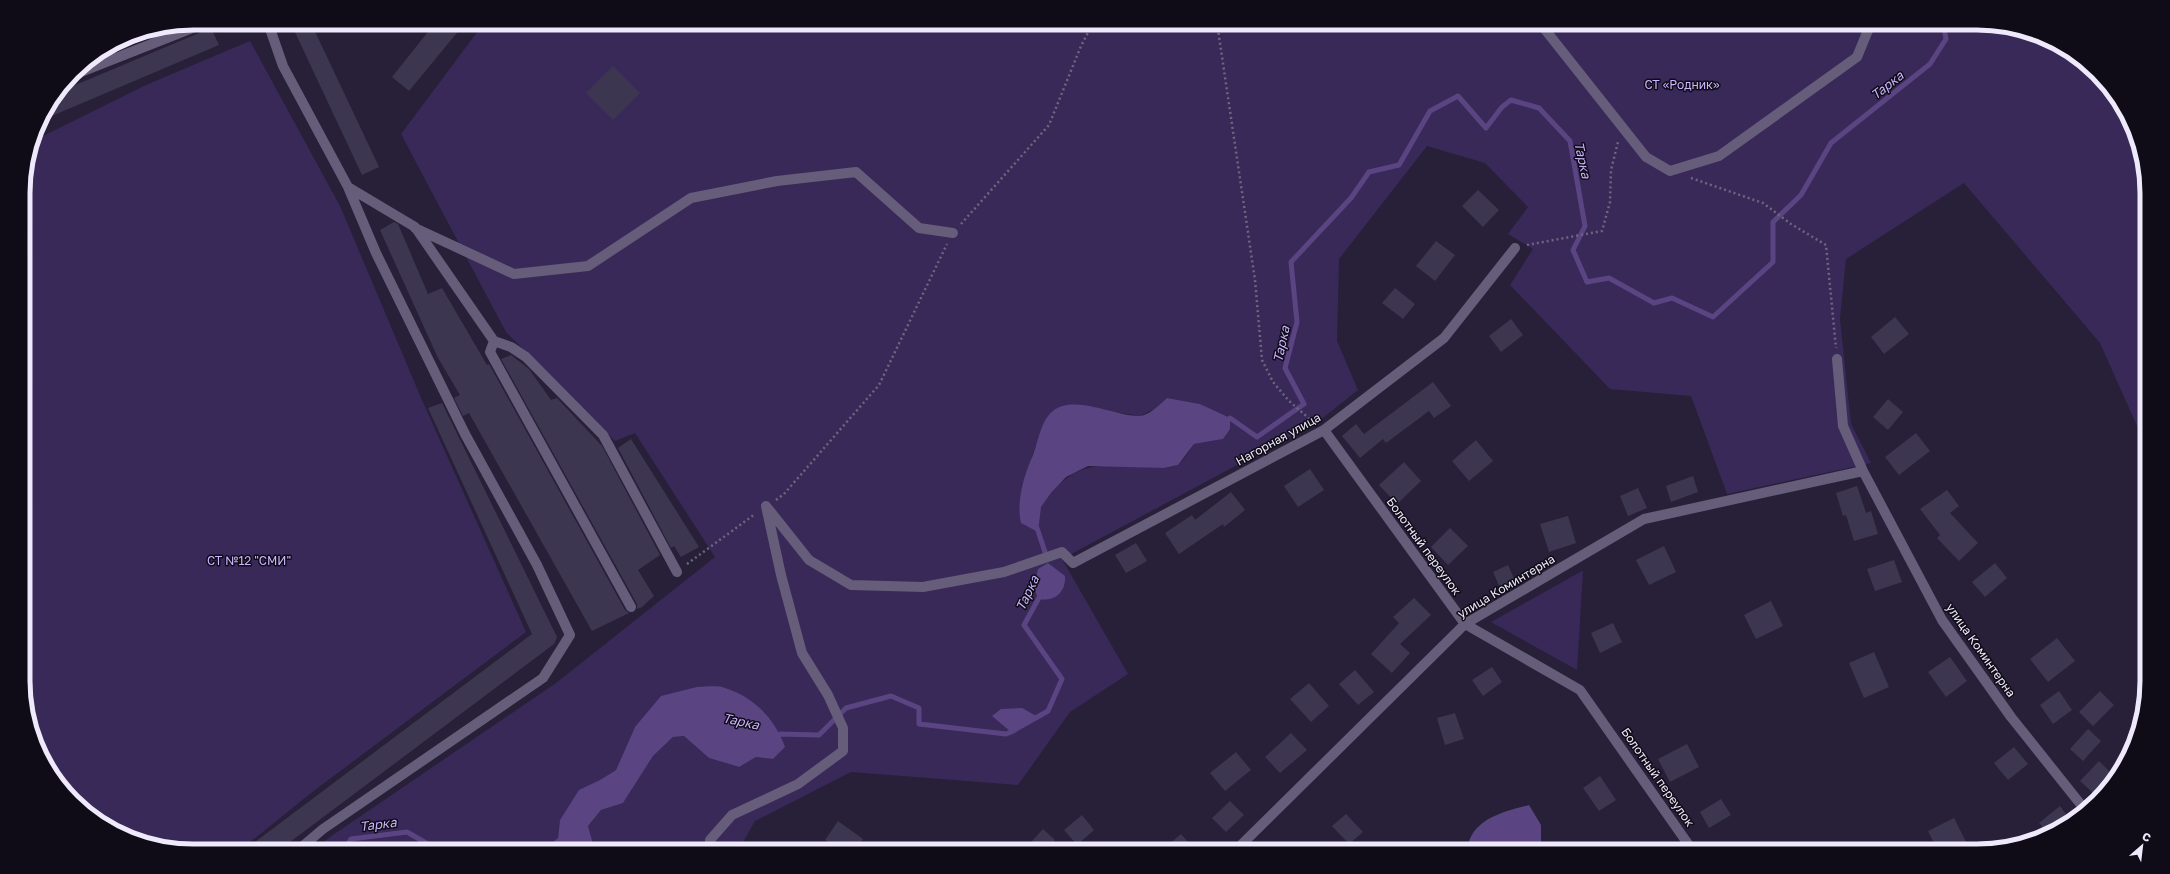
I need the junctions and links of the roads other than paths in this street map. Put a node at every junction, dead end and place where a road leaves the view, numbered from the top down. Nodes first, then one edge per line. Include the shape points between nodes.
1 (187, 30) edge
2 (271, 30) edge
3 (1550, 30) edge
4 (1868, 30) edge
5 (85, 70) edge
6 (348, 187) junction
7 (415, 228) junction
8 (953, 233) road end
9 (1515, 248) road end
10 (494, 341) junction
11 (1837, 359) road end
12 (1324, 430) junction
13 (1863, 471) junction
14 (677, 572) road end
15 (631, 607) dead end
16 (1465, 624) junction
17 (2082, 806) edge
18 (306, 844) edge
19 (710, 844) edge
20 (1242, 844) edge
21 (1688, 844) edge

1 - 5 street
2 - 6 street via 284,66
3 - 4 street via 1646,157 1670,171 1719,156 1856,57
6 - 7 street
6 - 18 street via 376,253 465,434 536,565 570,635 543,678
7 - 8 street via 514,274 588,266 691,198 777,181 856,172 920,228
7 - 10 street
9 - 12 street, Нагорная улица via 1444,338
10 - 14 street via 511,347 526,357 603,435
10 - 15 street via 490,352
11 - 13 street, улица Коминтерна via 1843,426
12 - 16 street, Болотный переулок
12 - 19 street, Нагорная улица via 1073,563 1062,552 1004,572 923,587 851,585 809,560 766,506 802,653 828,696 843,728 843,751 798,784 732,815 710,840
13 - 16 street, улица Коминтерна via 1644,519
13 - 17 street, улица Коминтерна via 1942,620 2011,717
16 - 20 street, улица Коминтерна
16 - 21 street, Болотный переулок via 1580,690

